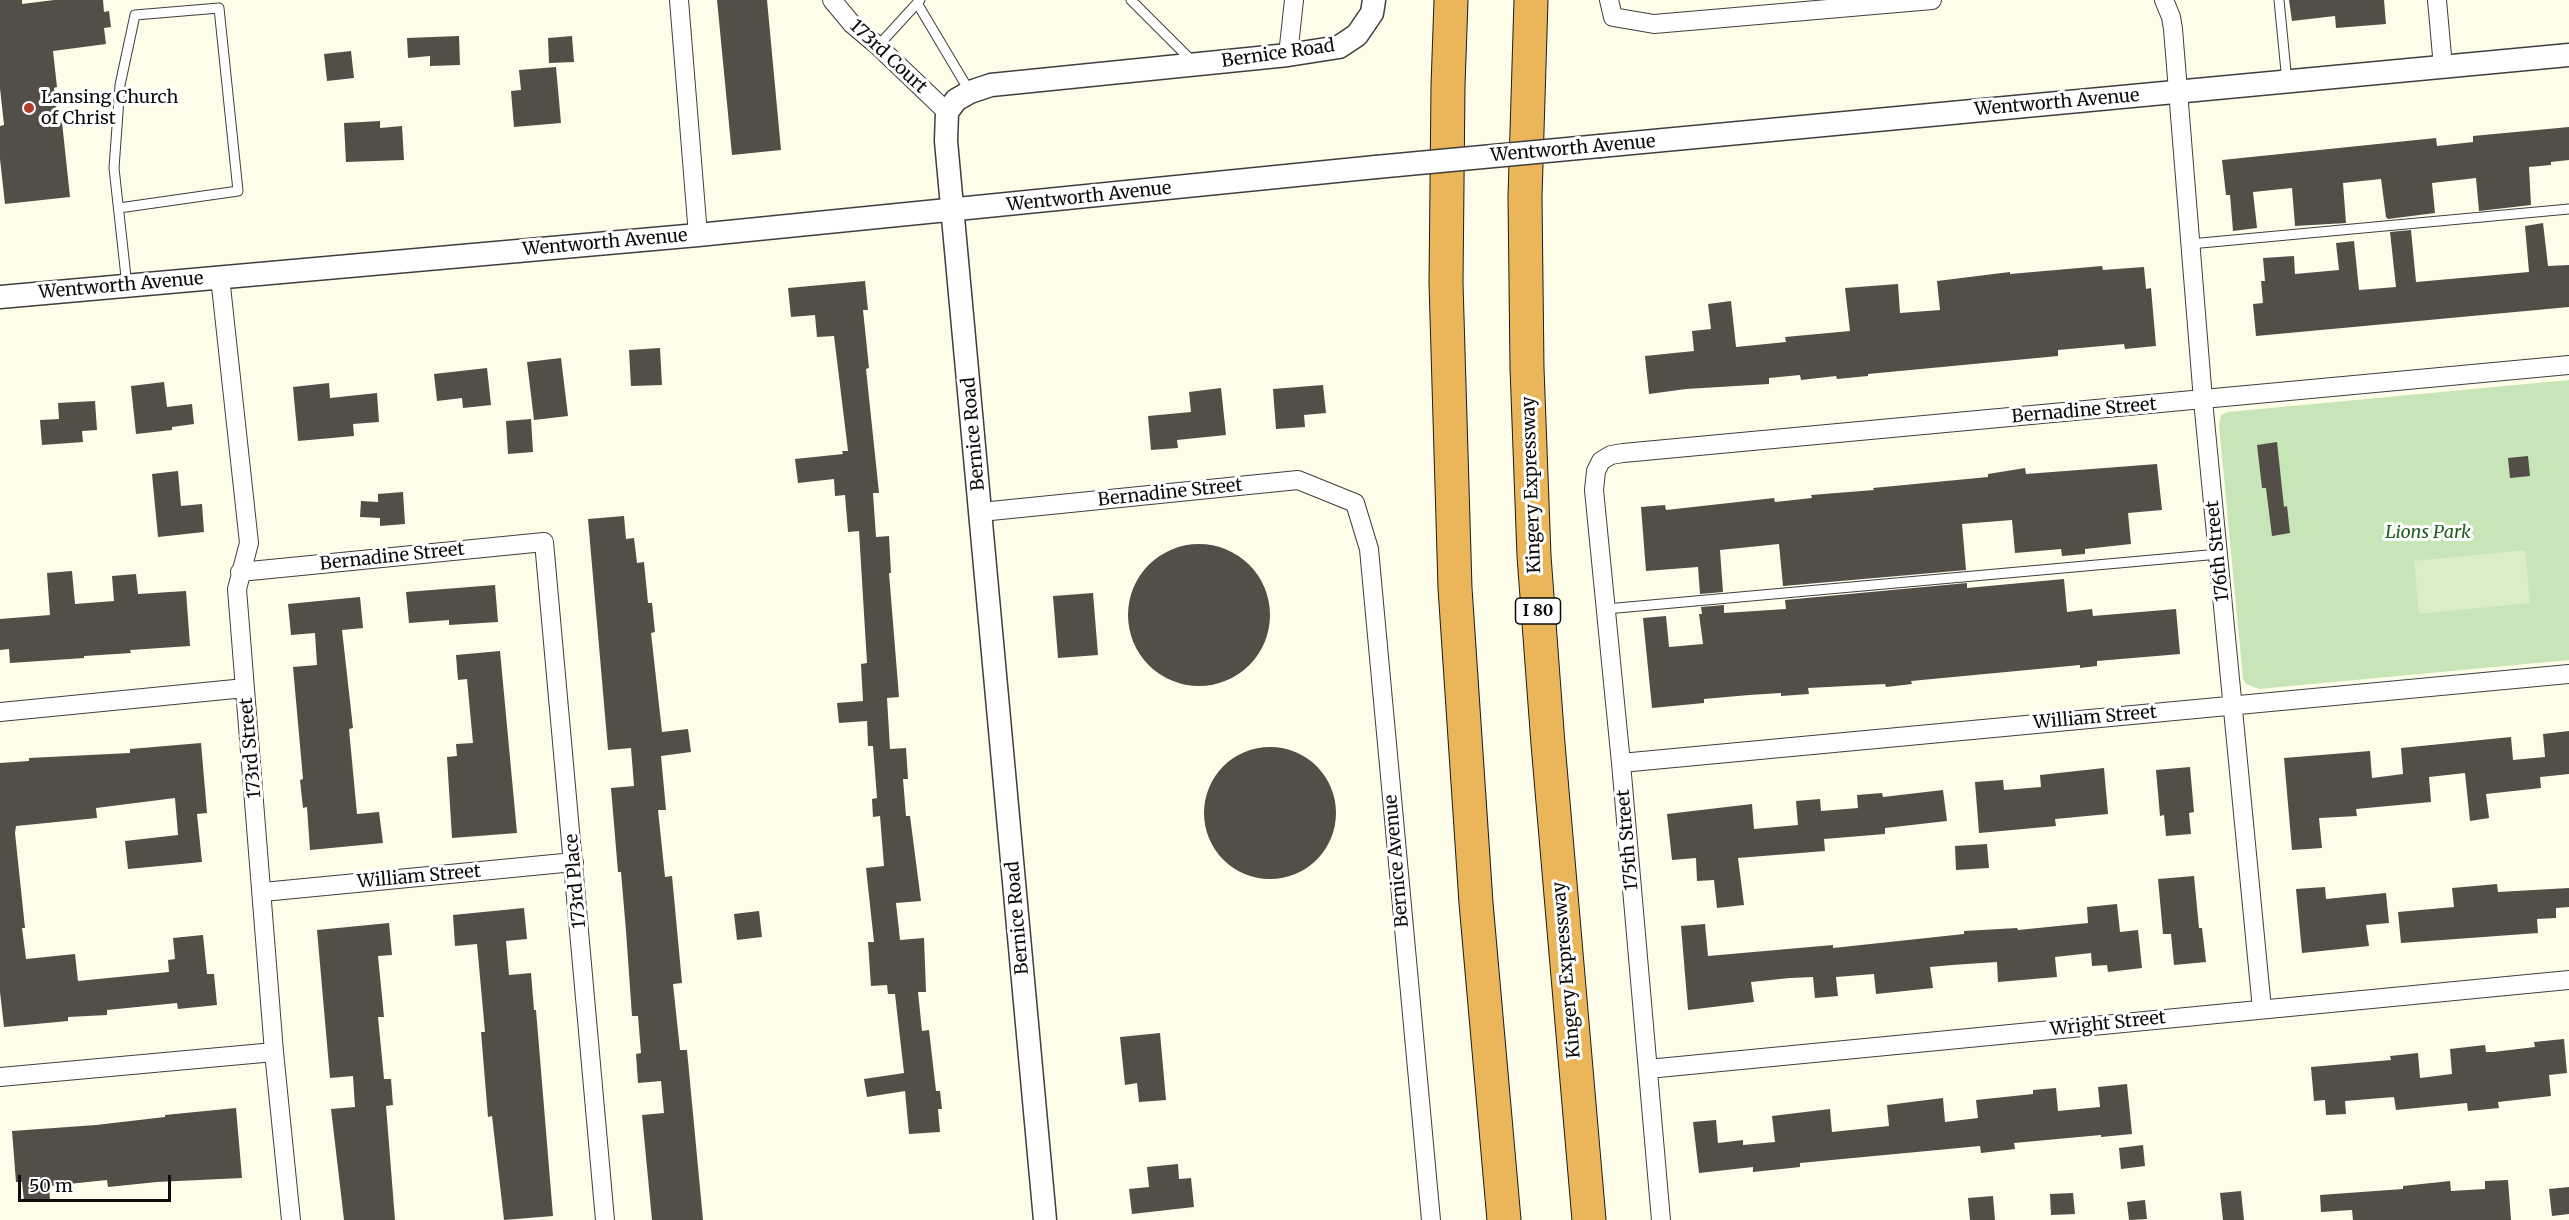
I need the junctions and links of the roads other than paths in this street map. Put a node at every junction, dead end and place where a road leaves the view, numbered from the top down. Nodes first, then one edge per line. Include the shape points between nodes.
1 (679, 0) edge
2 (832, 0) edge
3 (1131, 0) edge
4 (1294, 0) edge
5 (1374, 0) edge
6 (1451, 0) edge
7 (1530, 0) edge
8 (1932, 0) edge
9 (2164, 0) edge
10 (2279, 0) edge
11 (2437, 0) edge
12 (919, 1) edge
13 (1798, 6) edge
14 (1611, 8) edge
15 (878, 46) junction
16 (1288, 55) junction
17 (2569, 55) edge
18 (1196, 65) junction
19 (2443, 67) junction
20 (2287, 82) junction
21 (970, 92) junction
22 (2178, 92) junction
23 (947, 112) junction
24 (119, 208) junction
25 (2569, 209) edge
26 (953, 211) junction
27 (698, 235) junction
28 (2190, 244) junction
29 (220, 277) junction
30 (127, 286) junction
31 (0, 297) edge
32 (2569, 365) edge
33 (2203, 400) junction
34 (1602, 461) joint
35 (1355, 503) joint
36 (981, 512) junction
37 (544, 542) joint
38 (2218, 554) junction
39 (240, 572) junction
40 (1606, 609) junction
41 (2569, 674) edge
42 (245, 688) junction
43 (2234, 705) junction
44 (0, 712) edge
45 (1621, 763) junction
46 (574, 862) junction
47 (263, 892) junction
48 (2569, 980) edge
49 (2262, 1009) junction
50 (274, 1052) junction
51 (1648, 1069) junction
52 (0, 1077) edge
53 (291, 1220) edge
54 (605, 1220) edge
55 (1045, 1220) edge
56 (1431, 1220) edge
57 (1504, 1220) edge
58 (1589, 1220) edge
59 (1661, 1220) edge

1 - 27 street
2 - 15 street, 173rd Court
3 - 18 lane
4 - 16 street
5 - 16 street, Bernice Road via 1372,13 1357,35 1339,47
6 - 57 highway via 1446,283 1455,588 1475,891
7 - 58 highway, Kingery Expressway / I 80 via 1525,197 1534,556
8 - 13 street
9 - 22 street via 2171,17
10 - 20 lane
11 - 19 street
12 - 15 lane
12 - 21 lane
13 - 14 street via 1654,24
15 - 23 street, 173rd Court
16 - 18 street, Bernice Road
17 - 19 street, Wentworth Avenue
18 - 21 street, Bernice Road via 991,86
19 - 20 street, Wentworth Avenue
20 - 22 street, Wentworth Avenue
21 - 23 street, Bernice Road via 956,100
22 - 26 street, Wentworth Avenue, bridge
22 - 28 street, 176th Street
23 - 26 street, Bernice Road
24 - 24 lane via 114,168 120,85 135,15 219,8 238,191
24 - 30 lane
25 - 28 lane
26 - 27 street, Wentworth Avenue
26 - 36 street, Bernice Road
27 - 29 street, Wentworth Avenue
28 - 33 street, 176th Street
29 - 30 street, Wentworth Avenue
29 - 39 street, 173rd Street via 249,543
30 - 31 street, Wentworth Avenue
32 - 33 street, Bernadine Street
33 - 34 street, Bernadine Street via 1623,453
33 - 38 street, 176th Street
34 - 40 street, 175th Street via 1596,471 1594,490
35 - 36 street, Bernadine Street via 1298,480
35 - 56 street, Bernice Avenue via 1369,549
36 - 55 street, Bernice Road
37 - 39 street, Bernadine Street
37 - 46 street, 173rd Place
38 - 40 lane
38 - 43 street, 176th Street
39 - 42 street, 173rd Street via 237,589
40 - 45 street, 175th Street
41 - 43 street, William Street
42 - 44 street
42 - 47 street, 173rd Street
43 - 45 street, William Street
43 - 49 street, 176th Street
45 - 51 street, 175th Street
46 - 47 street, William Street
46 - 54 street, 173rd Place
47 - 50 street, 173rd Street
48 - 49 street, Wright Street
49 - 51 street, Wright Street
50 - 52 street
50 - 53 street, 173rd Street
51 - 59 street, 175th Street

